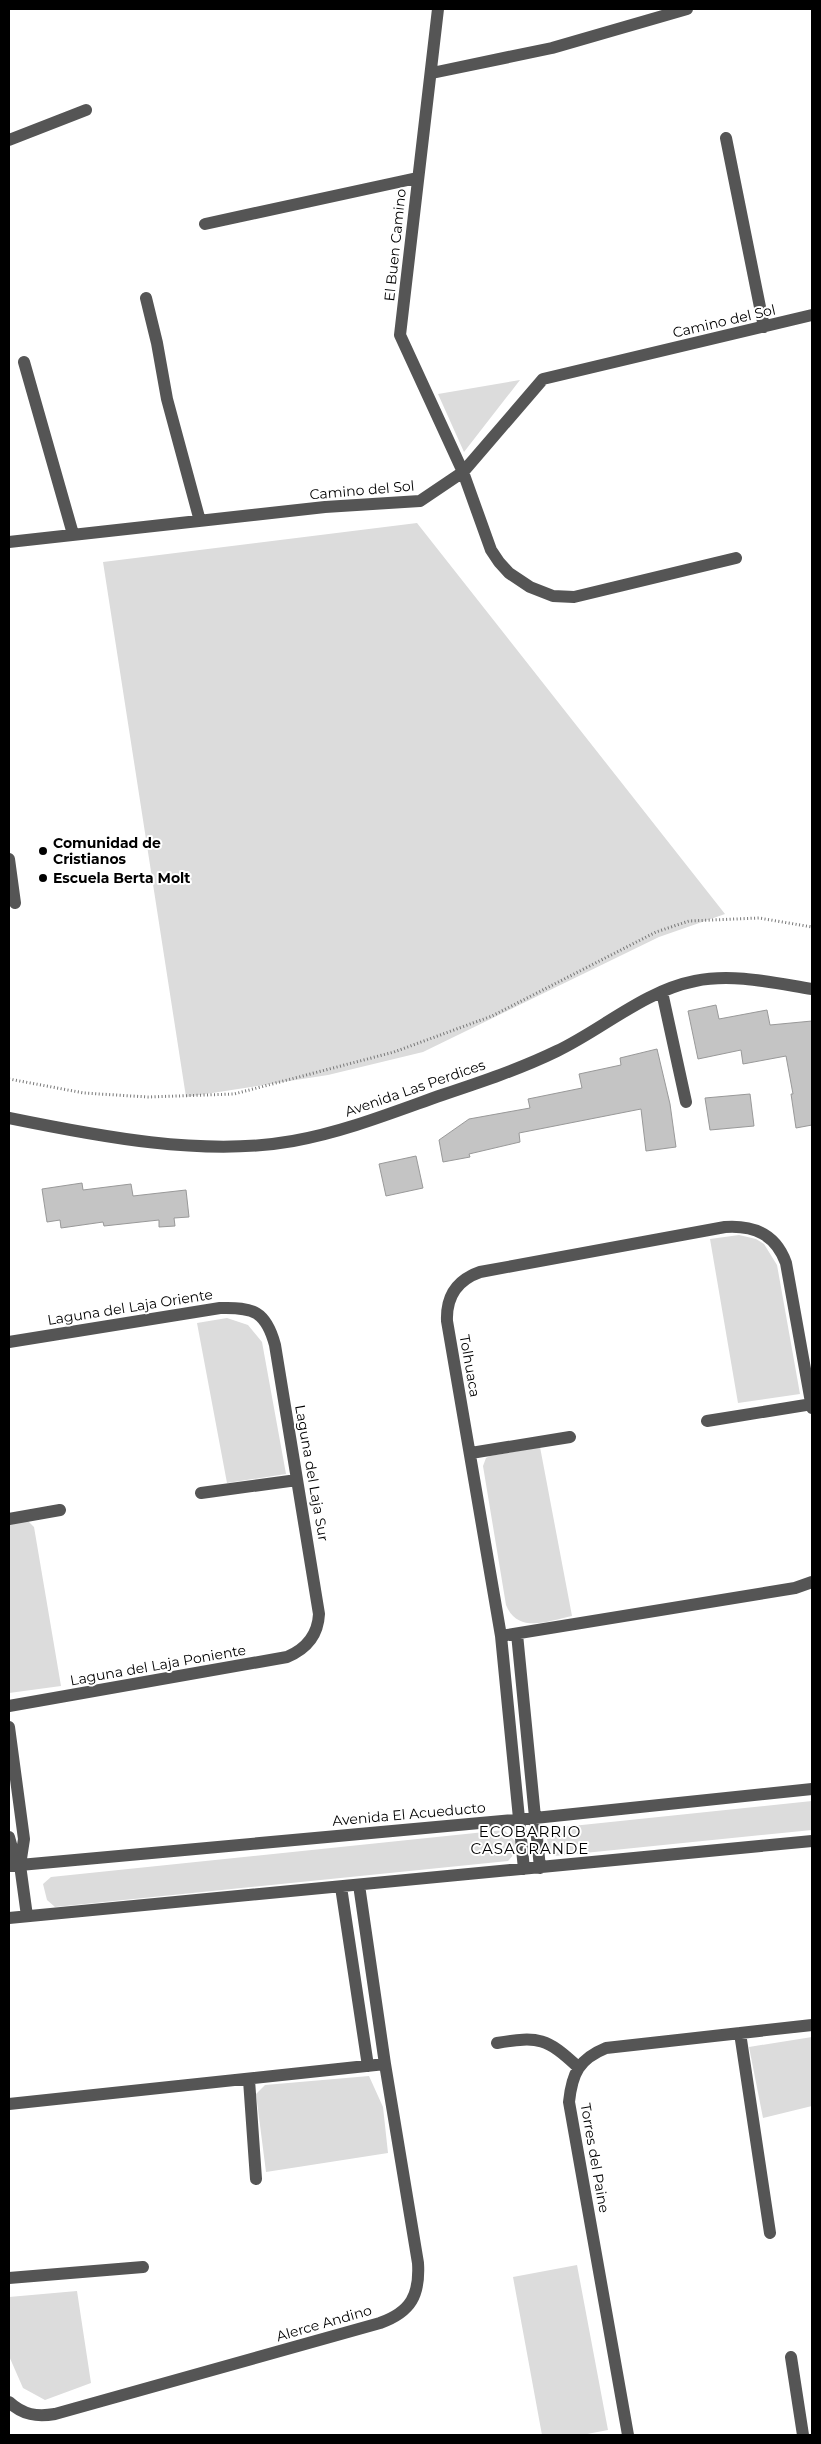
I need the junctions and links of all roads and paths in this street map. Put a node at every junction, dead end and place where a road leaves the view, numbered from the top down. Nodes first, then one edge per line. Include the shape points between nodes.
1 (438, 9) edge
2 (687, 9) edge
3 (432, 73) junction
4 (86, 110) dead end
5 (726, 138) dead end
6 (9, 140) edge
7 (417, 178) junction
8 (205, 224) dead end
9 (146, 298) dead end
10 (812, 315) edge
11 (764, 327) junction
12 (24, 362) dead end
13 (463, 472) junction
14 (200, 521) junction
15 (73, 534) junction
16 (9, 542) edge
17 (736, 558) dead end
18 (9, 859) edge
19 (15, 903) dead end
20 (812, 927) edge
21 (812, 989) edge
22 (662, 992) junction
23 (9, 1078) edge
24 (686, 1102) dead end
25 (9, 1118) edge
26 (255, 1312) joint
27 (9, 1342) edge
28 (812, 1404) edge
29 (812, 1408) edge
30 (707, 1421) dead end
31 (570, 1437) dead end
32 (471, 1453) junction
33 (298, 1480) junction
34 (201, 1493) dead end
35 (60, 1510) dead end
36 (9, 1519) edge
37 (812, 1582) edge
38 (517, 1634) junction
39 (501, 1636) junction
40 (308, 1644) joint
41 (9, 1706) edge
42 (9, 1727) edge
43 (812, 1789) edge
44 (535, 1818) junction
45 (519, 1819) junction
46 (9, 1837) edge
47 (812, 1841) edge
48 (15, 1865) edge
49 (540, 1868) junction
50 (524, 1869) junction
51 (359, 1885) junction
52 (341, 1887) junction
53 (27, 1916) junction
54 (9, 1918) edge
55 (812, 2025) edge
56 (740, 2034) junction
57 (497, 2043) dead end
58 (385, 2064) junction
59 (368, 2066) junction
60 (578, 2067) junction
61 (249, 2080) junction
62 (9, 2104) edge
63 (256, 2179) dead end
64 (770, 2232) dead end
65 (143, 2267) dead end
66 (9, 2278) edge
67 (791, 2357) dead end
68 (10, 2405) edge
69 (628, 2435) edge
70 (803, 2435) edge

1 - 3 street, El Buen Camino
2 - 3 street via 552,48
3 - 7 street, El Buen Camino
4 - 6 street
5 - 11 street
7 - 8 street
7 - 13 street, El Buen Camino via 400,335
9 - 14 street via 167,398
10 - 11 street, Camino del Sol
11 - 13 street, Camino del Sol via 543,379
12 - 15 street
13 - 14 street, Camino del Sol via 420,501
13 - 17 street, El Buen Camino via 499,562 530,587 553,596 574,597
14 - 15 street, Camino del Sol
15 - 16 street, Camino del Sol
18 - 19 street
20 - 23 path via 759,918 689,921 656,932 474,1022 394,1052 234,1094 84,1094
21 - 22 street, Avenida Las Perdices via 720,978 688,982
22 - 24 street
22 - 25 street, Avenida Las Perdices via 533,1062 410,1107 294,1141 261,1146 190,1146 68,1130
26 - 27 street, Laguna del Laja Oriente via 220,1308
26 - 33 street, Laguna del Laja Sur via 268,1324 275,1345
28 - 29 street, Tolhuaca
28 - 30 street
28 - 32 street, Tolhuaca via 783,1254 771,1238 755,1228 725,1227 480,1272 463,1280 449,1299 447,1314
31 - 32 street
32 - 39 street, Tolhuaca
33 - 34 street
33 - 40 street, Laguna del Laja Sur via 319,1604 319,1622
35 - 36 street
37 - 38 street via 795,1588
38 - 39 street
38 - 44 street
39 - 45 street, Tolhuaca
40 - 41 street, Laguna del Laja Poniente via 287,1657
42 - 48 street via 24,1839
43 - 44 street, Avenida El Acueducto
44 - 45 street, Avenida El Acueducto
44 - 49 street
45 - 48 street, Avenida El Acueducto
45 - 50 street, Tolhuaca
46 - 48 street
47 - 49 street
48 - 53 street
49 - 50 street
50 - 51 street
51 - 52 street
51 - 58 street, Alerce Andino
52 - 53 street
52 - 59 street
53 - 54 street
55 - 56 street
56 - 60 street via 606,2048 593,2053
56 - 64 street
57 - 60 street via 535,2039 549,2043
58 - 59 street
58 - 68 street, Alerce Andino via 418,2263 416,2293 407,2307 380,2323 55,2414 31,2415
59 - 61 street
60 - 69 street, Torres del Paine via 571,2080 569,2102
61 - 62 street
61 - 63 street
65 - 66 street
67 - 70 street

